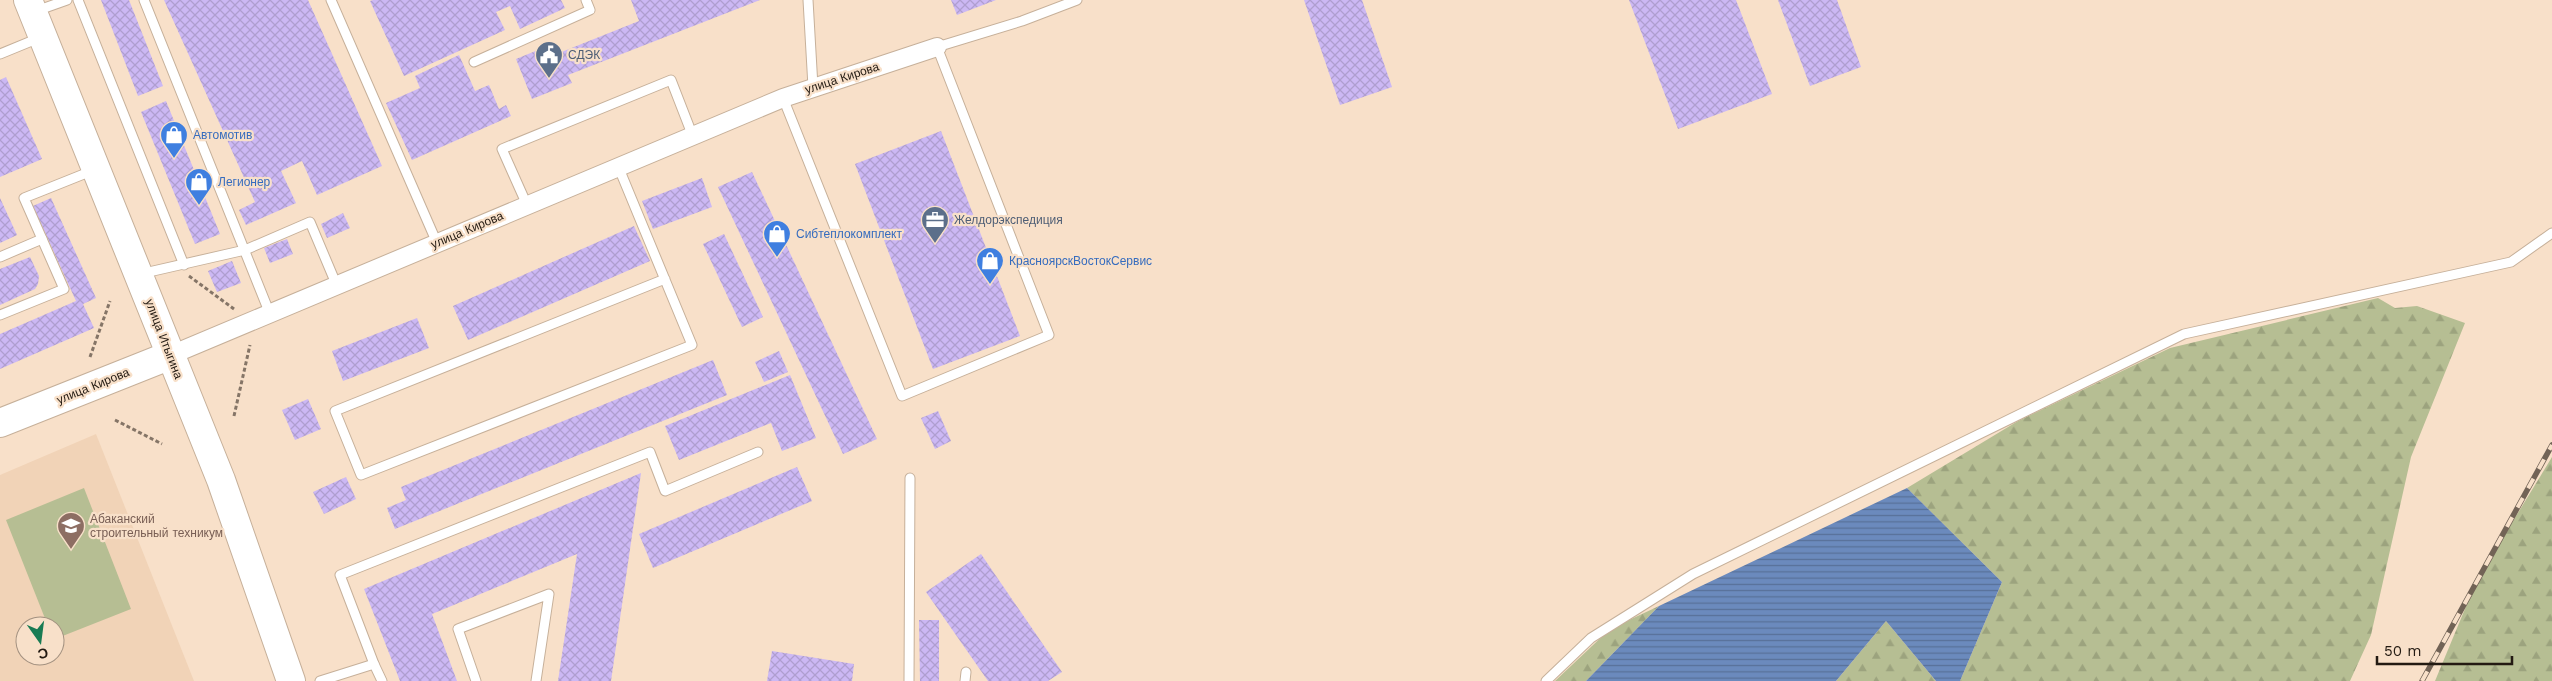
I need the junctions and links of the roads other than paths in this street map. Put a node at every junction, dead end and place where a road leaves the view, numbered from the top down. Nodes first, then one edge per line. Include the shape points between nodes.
1 (67, 0) edge
2 (78, 0) edge
3 (144, 0) edge
4 (331, 0) edge
5 (586, 0) edge
6 (808, 0) edge
7 (1077, 0) edge
8 (35, 16) edge
9 (937, 47) junction
10 (0, 54) edge
11 (474, 62) dead end
12 (813, 88) junction
13 (783, 98) junction
14 (692, 134) junction
15 (618, 166) junction
16 (97, 169) junction
17 (527, 205) junction
18 (2552, 233) edge
19 (42, 239) junction
20 (438, 243) junction
21 (245, 250) junction
22 (0, 257) edge
23 (184, 265) junction
24 (139, 275) junction
25 (665, 280) junction
26 (337, 286) junction
27 (270, 314) junction
28 (0, 316) edge
29 (171, 355) junction
30 (0, 423) edge
31 (758, 452) dead end
32 (910, 478) dead end
33 (374, 664) junction
34 (291, 681) edge
35 (320, 681) edge
36 (382, 681) edge
37 (476, 681) edge
38 (536, 681) edge
39 (909, 681) edge
40 (1546, 681) edge

1 - 8 lane
2 - 23 lane
3 - 21 lane
4 - 20 lane
5 - 11 lane via 590,10
6 - 12 lane
7 - 9 lane
8 - 10 lane
8 - 16 main road, улица Итыгина
9 - 12 street, улица Кирова
9 - 13 lane via 1049,335 902,396
12 - 13 street, улица Кирова
13 - 14 street, улица Кирова
14 - 15 street, улица Кирова
14 - 17 lane via 671,80 502,149
15 - 17 street, улица Кирова
15 - 25 lane
16 - 19 lane via 24,198
16 - 24 main road, улица Итыгина
17 - 20 street, улица Кирова
18 - 40 lane via 2511,262 2184,334 1693,574 1591,638
19 - 22 lane
19 - 28 lane via 64,289
20 - 26 street, улица Кирова
21 - 23 lane
21 - 26 lane via 310,222
21 - 27 lane
23 - 24 lane
24 - 29 main road, улица Итыгина
25 - 25 lane via 692,345 361,475 335,411
26 - 27 street, улица Кирова
27 - 29 street, улица Кирова
29 - 30 main road, улица Кирова
29 - 34 main road, улица Итыгина via 221,480
31 - 33 lane via 665,491 650,452 340,575
32 - 39 lane
33 - 35 lane
33 - 36 lane
37 - 38 lane via 458,629 549,594

